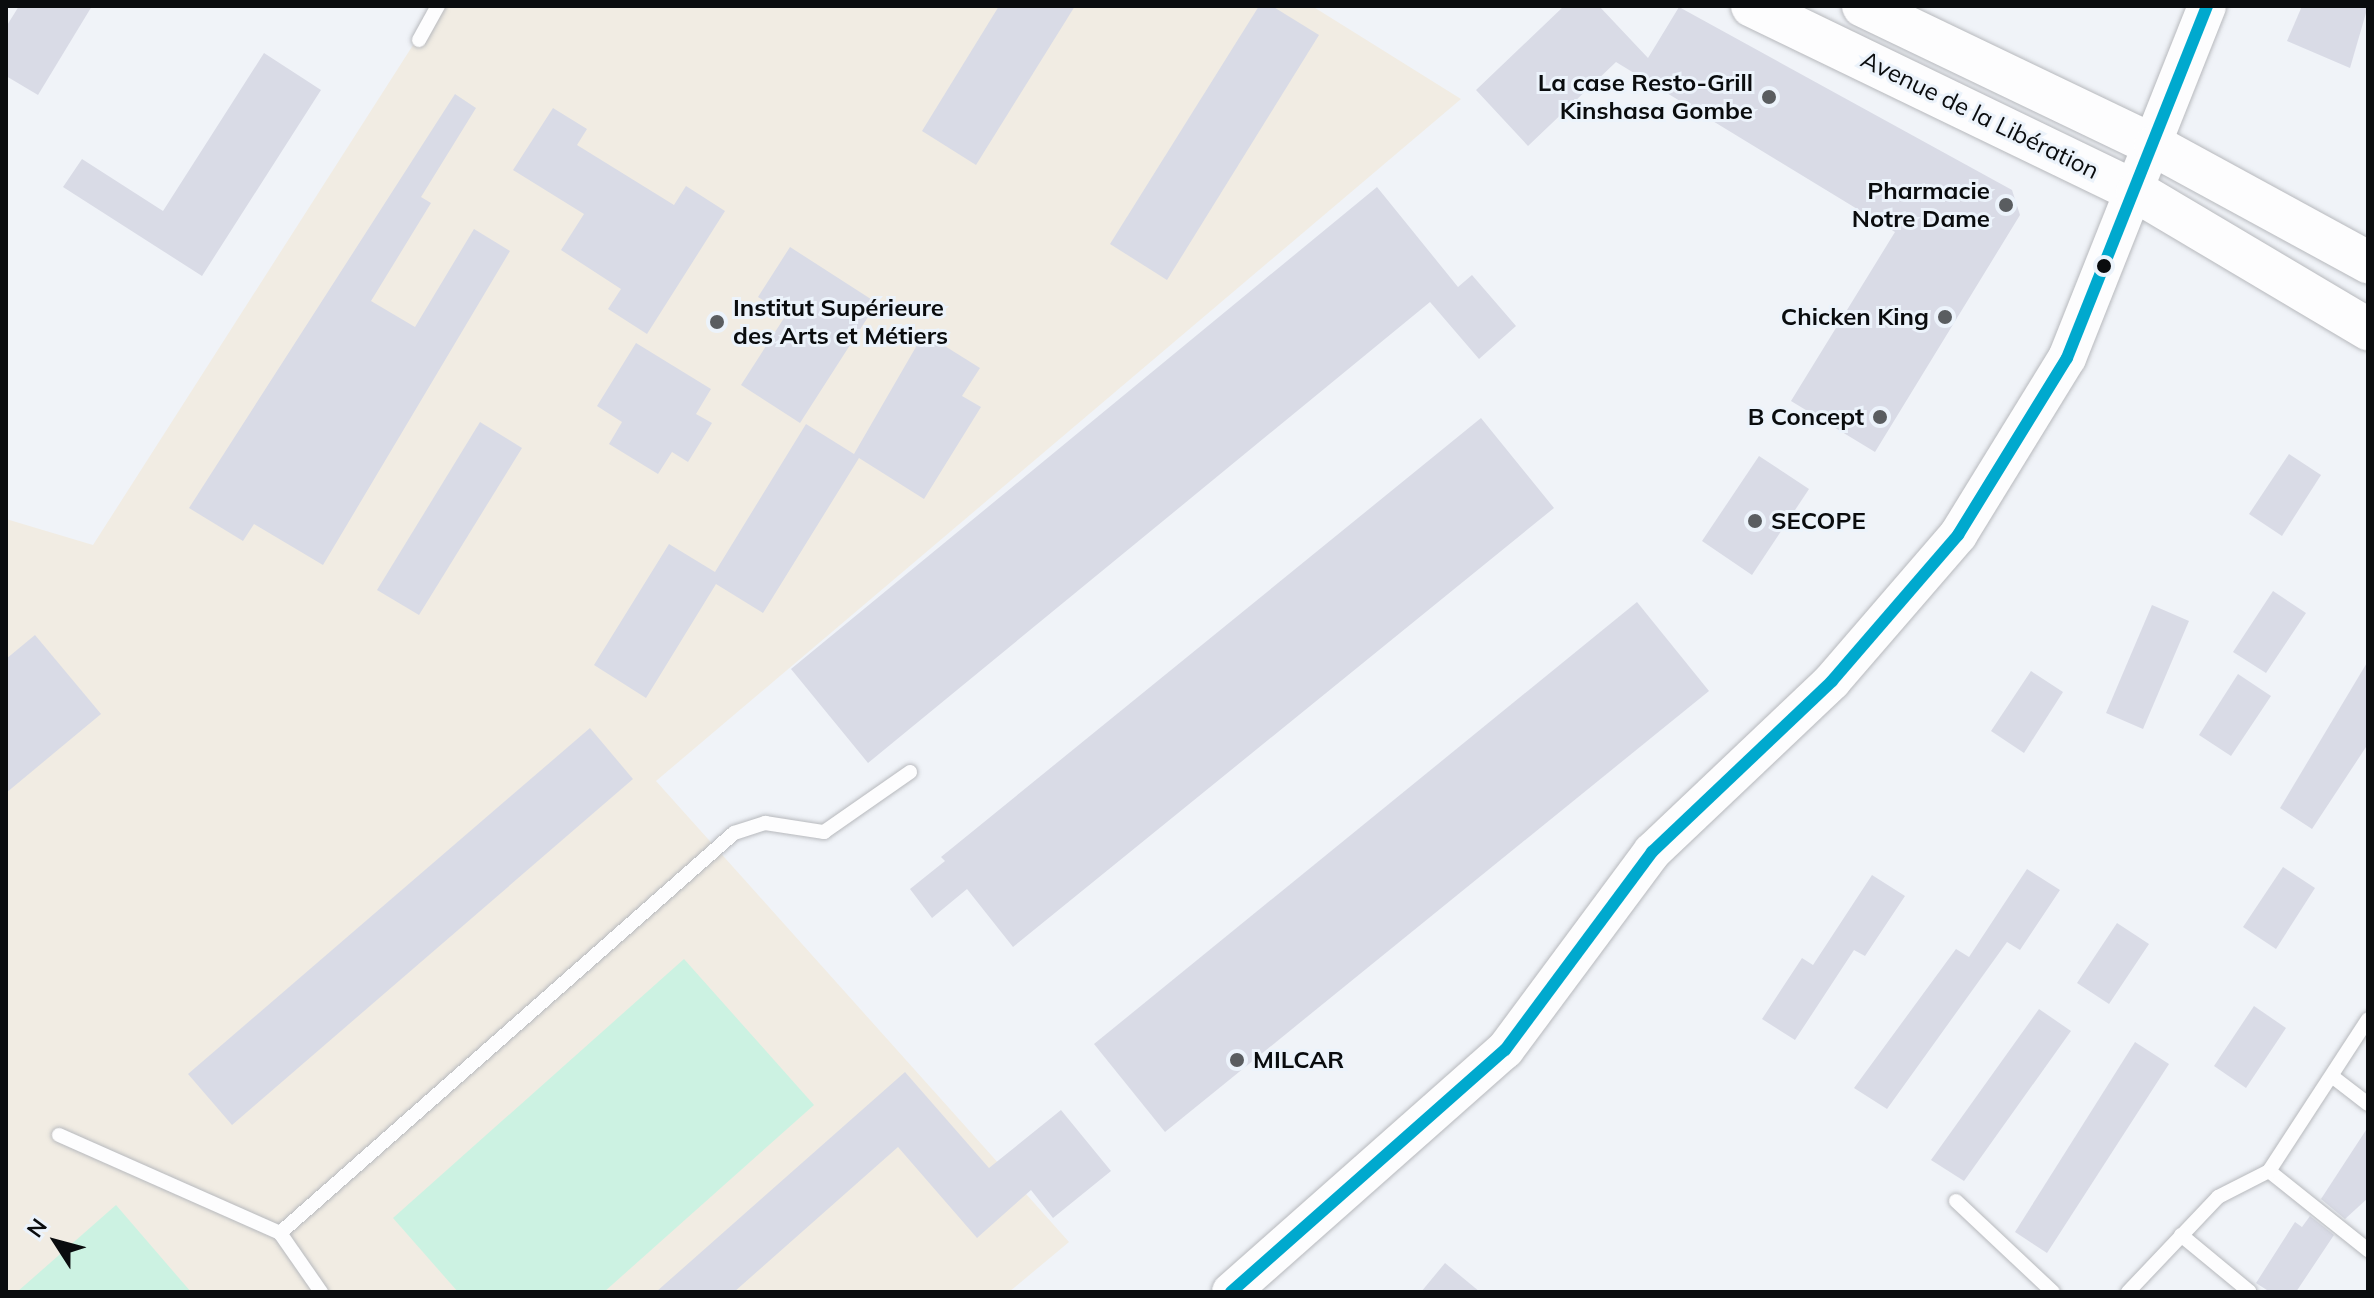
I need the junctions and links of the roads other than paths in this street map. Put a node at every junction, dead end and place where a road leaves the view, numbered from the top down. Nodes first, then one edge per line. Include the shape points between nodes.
1 (438, 6) edge
2 (1752, 6) edge
3 (1863, 6) edge
4 (2207, 6) edge
5 (419, 40) dead end
6 (2155, 146) junction
7 (2137, 192) junction
8 (2368, 262) edge
9 (2368, 329) edge
10 (910, 772) dead end
11 (2368, 1019) edge
12 (2333, 1077) junction
13 (2368, 1104) edge
14 (59, 1135) dead end
15 (2269, 1171) junction
16 (1956, 1201) dead end
17 (280, 1233) junction
18 (2181, 1235) junction
19 (2368, 1250) edge
20 (321, 1292) edge
21 (1231, 1292) edge
22 (2053, 1292) edge
23 (2128, 1292) edge
24 (2250, 1292) edge

1 - 5 lane
2 - 7 main road, Avenue de la Libération
3 - 6 main road, Avenue de la Libération
4 - 6 main road
6 - 7 main road
6 - 8 main road, Avenue de la Libération
7 - 9 main road, Avenue de la Libération
7 - 21 main road via 2067,358 1958,535 1832,681 1652,852 1505,1050
10 - 17 lane via 824,832 765,823 734,833
11 - 12 lane
12 - 13 lane
12 - 15 lane
14 - 17 lane
15 - 18 lane via 2218,1197
15 - 19 lane
16 - 22 lane
17 - 20 lane
18 - 23 lane
18 - 24 lane

